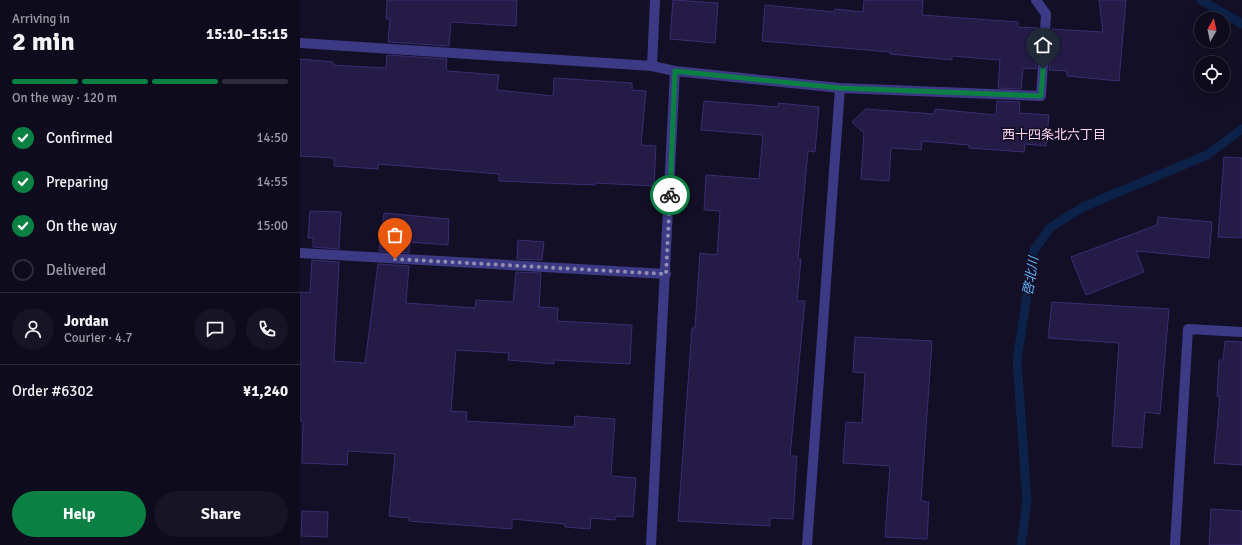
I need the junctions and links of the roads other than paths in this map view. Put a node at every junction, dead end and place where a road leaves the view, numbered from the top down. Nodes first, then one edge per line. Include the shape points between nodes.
1 (655, 0) edge
2 (1036, 0) edge
3 (300, 43) edge
4 (652, 66) junction
5 (675, 71) junction
6 (840, 88) junction
7 (300, 253) edge
8 (666, 274) junction
9 (1242, 332) edge
10 (651, 545) edge
11 (807, 545) edge
12 (1175, 545) edge

1 - 4 street
2 - 6 street via 1046,14 1041,96
3 - 4 street
4 - 5 street
5 - 6 street
5 - 8 street
6 - 11 street
7 - 8 street
8 - 10 street
9 - 12 street via 1188,329

